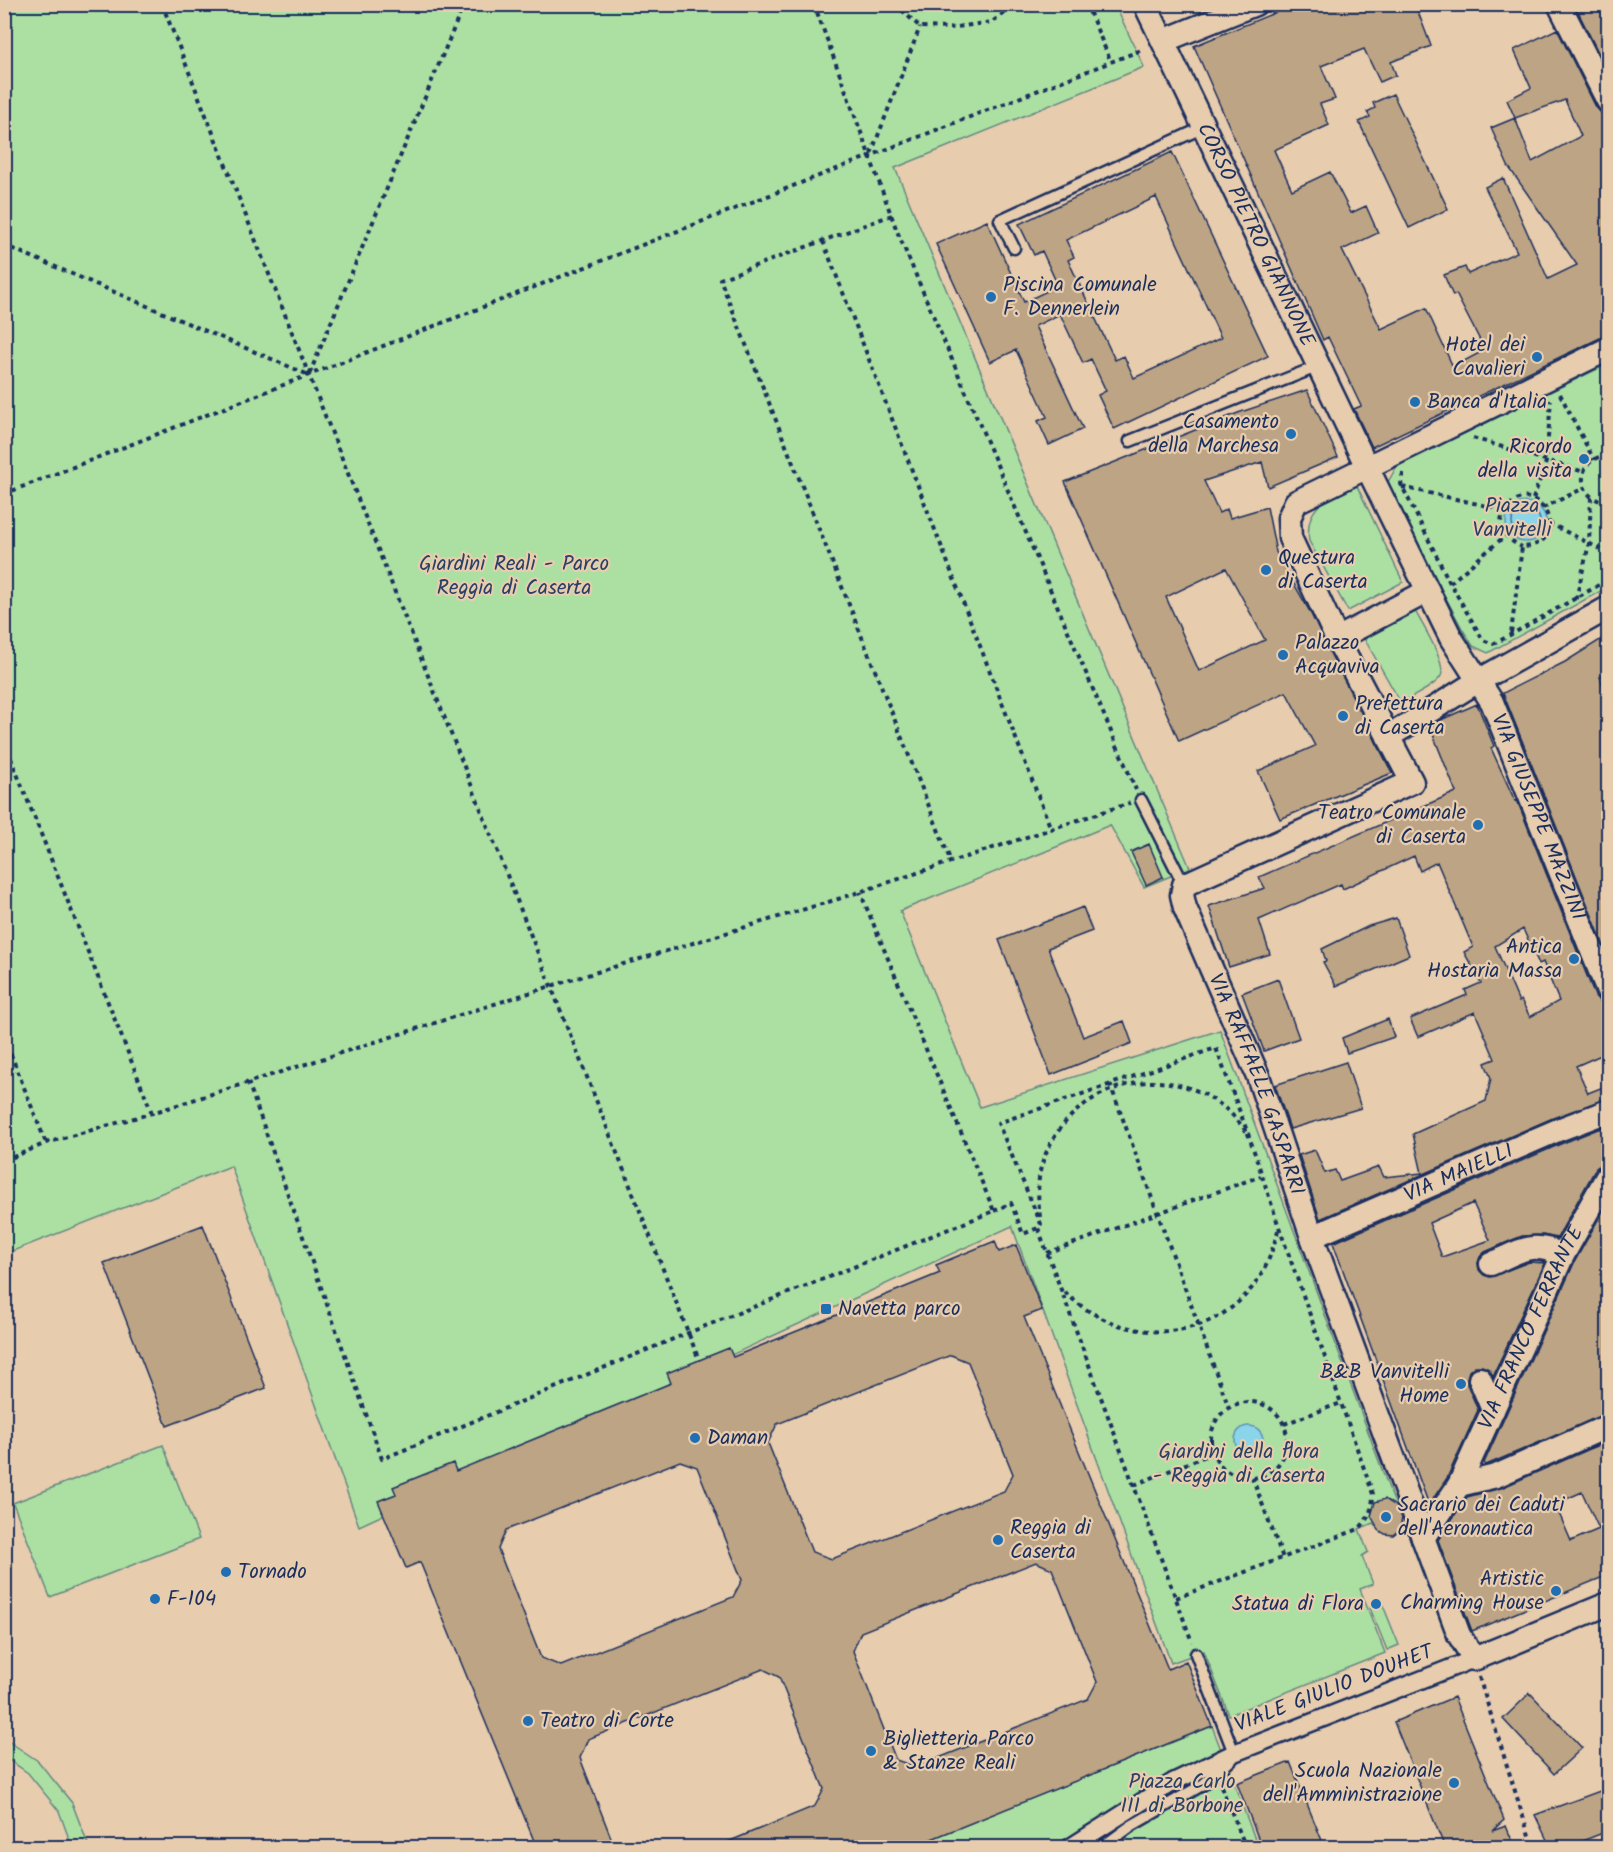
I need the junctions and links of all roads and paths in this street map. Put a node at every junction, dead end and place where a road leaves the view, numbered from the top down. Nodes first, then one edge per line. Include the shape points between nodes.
1 (162, 4) edge
2 (464, 4) edge
3 (814, 4) edge
4 (895, 4) edge
5 (1016, 4) edge
6 (1086, 4) edge
7 (1145, 4) edge
8 (1255, 4) edge
9 (1559, 4) edge
10 (920, 27) junction
11 (1163, 41) junction
12 (1111, 62) junction
13 (1608, 101) edge
14 (1204, 127) junction
15 (871, 155) junction
16 (892, 215) junction
17 (823, 241) junction
18 (4, 245) edge
19 (1014, 248) dead end
20 (1608, 349) edge
21 (1318, 366) junction
22 (309, 375) junction
23 (1570, 391) dead end
24 (1561, 395) junction
25 (1551, 400) junction
26 (1541, 405) dead end
27 (1482, 433) dead end
28 (1472, 437) junction
29 (1130, 441) dead end
30 (1463, 442) dead end
31 (1608, 456) edge
32 (1594, 460) junction
33 (1546, 462) junction
34 (1367, 467) junction
35 (1406, 469) dead end
36 (1584, 472) junction
37 (1402, 487) junction
38 (1584, 488) junction
39 (4, 494) edge
40 (1591, 497) junction
41 (1533, 499) junction
42 (1608, 502) edge
43 (1544, 508) junction
44 (1505, 510) junction
45 (1549, 523) junction
46 (1505, 536) junction
47 (1589, 544) junction
48 (1522, 548) junction
49 (1608, 553) edge
50 (1608, 580) edge
51 (1450, 583) junction
52 (1428, 591) junction
53 (1576, 599) junction
54 (1608, 608) edge
55 (1511, 633) junction
56 (1337, 639) junction
57 (1485, 678) junction
58 (1388, 737) junction
59 (4, 741) edge
60 (1140, 800) junction
61 (1051, 829) junction
62 (951, 862) junction
63 (1184, 885) junction
64 (860, 892) junction
65 (1600, 950) edge
66 (551, 986) junction
67 (1608, 991) edge
68 (4, 1037) edge
69 (248, 1082) junction
70 (1111, 1086) junction
71 (1608, 1111) edge
72 (152, 1113) junction
73 (1250, 1139) junction
74 (46, 1143) junction
75 (4, 1161) edge
76 (1608, 1175) edge
77 (1261, 1176) junction
78 (994, 1211) junction
79 (1158, 1213) junction
80 (1041, 1224) junction
81 (1279, 1227) junction
82 (1038, 1228) junction
83 (1312, 1238) junction
84 (1047, 1253) junction
85 (1563, 1256) junction
86 (1491, 1264) dead end
87 (1062, 1290) junction
88 (1199, 1324) junction
89 (688, 1333) junction
90 (699, 1360) dead end
91 (1480, 1379) dead end
92 (1341, 1402) junction
93 (1229, 1408) junction
94 (1493, 1410) junction
95 (1284, 1424) junction
96 (1608, 1426) edge
97 (1213, 1453) junction
98 (1252, 1477) junction
99 (1134, 1485) junction
100 (1459, 1485) junction
101 (1420, 1529) junction
102 (1283, 1557) junction
103 (1176, 1598) junction
104 (1608, 1604) edge
105 (1196, 1654) joint
106 (1474, 1659) junction
107 (1239, 1751) junction
108 (1214, 1768) junction
109 (1069, 1848) edge
110 (1101, 1848) edge
111 (1246, 1848) edge
112 (1533, 1848) edge

1 - 22 path
2 - 22 path
3 - 15 path
4 - 10 path
5 - 10 path via 992,22 950,28
6 - 12 path
7 - 11 street, CORSO PIETRO GIANNONE
8 - 11 street
9 - 13 street
10 - 15 path
11 - 12 path
11 - 14 street, CORSO PIETRO GIANNONE
12 - 15 path
14 - 19 lane via 1000,220
14 - 21 street, CORSO PIETRO GIANNONE
15 - 16 path
15 - 22 path
16 - 17 path
16 - 60 path
17 - 61 path
17 - 62 path via 720,279
18 - 22 path
20 - 34 street
21 - 29 lane
21 - 34 street, CORSO PIETRO GIANNONE
22 - 39 path
22 - 66 path
23 - 24 path
24 - 25 path
24 - 32 path
25 - 26 path
25 - 33 path
27 - 28 path
28 - 30 path
28 - 33 path
31 - 32 path
32 - 36 path
33 - 36 path
33 - 41 path
34 - 52 street, CORSO PIETRO GIANNONE
34 - 56 street via 1296,502 1289,518 1290,538
35 - 37 path
36 - 38 path
37 - 44 path
37 - 51 path
38 - 40 path
38 - 43 path
40 - 42 path
40 - 47 path
41 - 43 path
41 - 44 path via 1522,498
43 - 45 path
44 - 46 path via 1501,524
45 - 47 path
45 - 48 path via 1544,539
46 - 48 path
46 - 51 path
47 - 49 path
47 - 53 path
48 - 55 path
50 - 53 path
51 - 55 path via 1483,640 1493,644
52 - 56 street
52 - 57 street, VIA GIUSEPPE MAZZINI via 1451,638
53 - 55 path
54 - 57 street
56 - 58 street
57 - 58 street
57 - 65 street, VIA GIUSEPPE MAZZINI
58 - 63 street via 1412,782
59 - 72 path
60 - 61 path
60 - 63 lane
61 - 62 path
62 - 64 path
63 - 83 street, VIA RAFFAELE GASPARRI via 1185,908 1258,1076
64 - 66 path
64 - 78 path
65 - 67 street, VIA GIUSEPPE MAZZINI
66 - 69 path
66 - 89 path
68 - 74 path
69 - 72 path
69 - 89 path via 381,1459
70 - 73 path via 1159,1082 1183,1086 1225,1108
70 - 73 path via 1216,1048
70 - 79 path
70 - 80 path via 1066,1120 1050,1143 1037,1197
70 - 80 path via 998,1123
71 - 83 street, VIA MAIELLI
72 - 74 path
73 - 77 path
74 - 75 path
76 - 85 street, VIA FRANCO FERRANTE
77 - 79 path
77 - 81 path
78 - 82 path via 1011,1203 1023,1234
78 - 89 path
79 - 84 path
79 - 88 path
80 - 82 path
81 - 88 path via 1272,1253 1244,1296
81 - 92 path
82 - 84 path
83 - 101 street, VIA RAFFAELE GASPARRI
84 - 87 path
85 - 86 street via 1549,1249 1530,1247
85 - 94 street, VIA FRANCO FERRANTE
87 - 88 path via 1091,1314 1126,1328 1163,1332
87 - 99 path
88 - 93 path
89 - 90 path
91 - 94 street
92 - 95 path
92 - 102 path via 1373,1494 1368,1517 1359,1528
93 - 95 path via 1254,1402 1271,1410
93 - 97 path via 1213,1427
94 - 100 street, VIA FRANCO FERRANTE
95 - 98 path via 1287,1436 1282,1459 1264,1475
96 - 100 street via 1496,1476
97 - 98 path via 1228,1472
97 - 99 path
98 - 102 path
99 - 103 path
100 - 101 street, VIA FRANCO FERRANTE
101 - 106 street, VIA RAFFAELE GASPARRI via 1459,1635
102 - 103 path
103 - 105 path
104 - 106 street
105 - 107 lane
106 - 107 street, VIALE GIULIO DOUHET
106 - 112 path
107 - 108 street, VIALE GIULIO DOUHET
108 - 109 street, VIALE GIULIO DOUHET via 1173,1782
108 - 110 lane via 1204,1784
108 - 111 path

